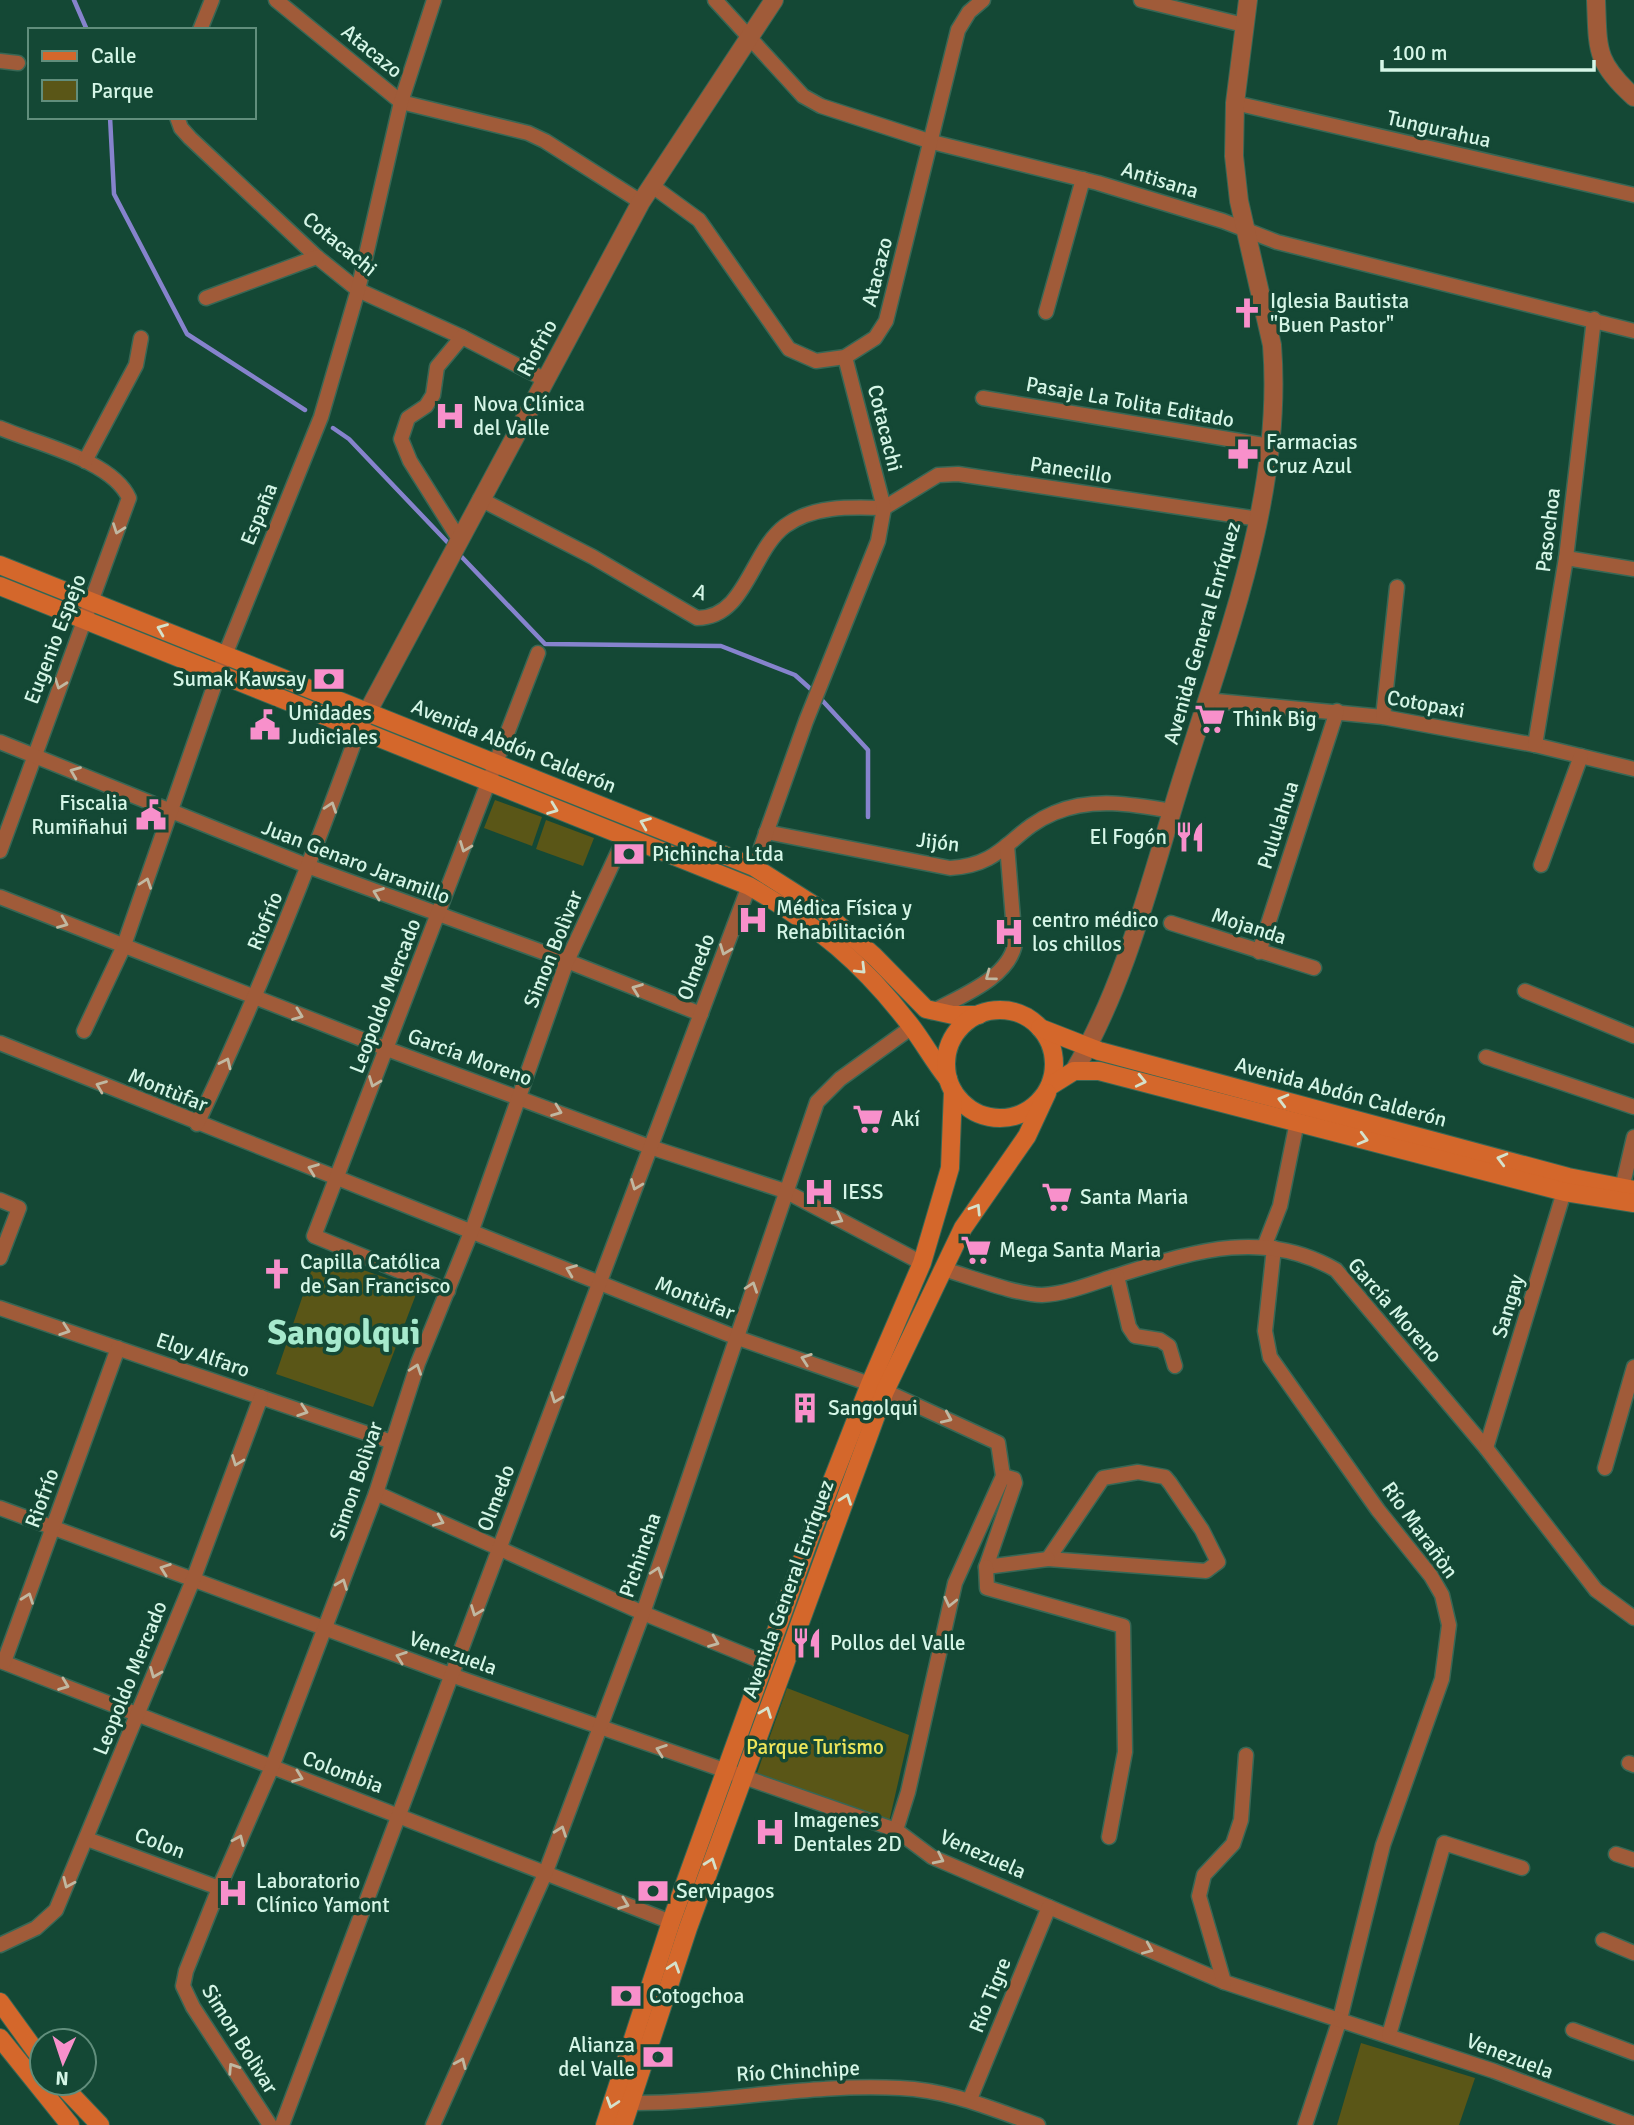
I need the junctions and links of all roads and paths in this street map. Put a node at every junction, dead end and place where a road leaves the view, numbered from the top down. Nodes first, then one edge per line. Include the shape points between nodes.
1 (212, 0) edge
2 (276, 0) edge
3 (434, 0) edge
4 (715, 0) edge
5 (774, 0) edge
6 (983, 0) edge
7 (1141, 0) edge
8 (1248, 0) edge
9 (1596, 0) edge
10 (1244, 25) junction
11 (201, 28) edge
12 (750, 39) junction
13 (0, 61) edge
14 (18, 63) dead end
15 (1634, 97) edge
16 (401, 102) junction
17 (1235, 103) junction
18 (178, 119) edge
19 (932, 142) junction
20 (1083, 179) junction
21 (651, 185) junction
22 (1634, 195) edge
23 (641, 202) junction
24 (1248, 231) junction
25 (317, 257) junction
26 (358, 290) junction
27 (206, 299) dead end
28 (1046, 312) dead end
29 (1594, 320) junction
30 (1634, 331) edge
31 (462, 337) junction
32 (141, 338) dead end
33 (845, 358) junction
34 (546, 380) junction
35 (983, 398) dead end
36 (1, 432) edge
37 (1270, 446) junction
38 (85, 461) junction
39 (480, 499) junction
40 (884, 508) junction
41 (1259, 519) junction
42 (458, 541) junction
43 (1566, 558) junction
44 (0, 565) edge
45 (1634, 569) edge
46 (0, 586) edge
47 (1397, 587) dead end
48 (92, 601) junction
49 (83, 620) junction
50 (538, 653) dead end
51 (225, 655) junction
52 (219, 673) junction
53 (1206, 700) junction
54 (366, 711) junction
55 (1337, 711) junction
56 (1383, 717) junction
57 (359, 729) junction
58 (0, 742) edge
59 (1535, 745) junction
60 (34, 755) junction
61 (1581, 756) junction
62 (498, 764) junction
63 (1634, 769) edge
64 (490, 784) junction
65 (171, 811) junction
66 (1172, 811) junction
67 (766, 832) junction
68 (625, 837) junction
69 (1007, 845) junction
70 (0, 851) edge
71 (1541, 865) dead end
72 (310, 867) junction
73 (754, 867) junction
74 (749, 886) junction
75 (0, 897) edge
76 (438, 916) junction
77 (1171, 923) dead end
78 (123, 948) junction
79 (1259, 952) junction
80 (567, 961) junction
81 (1314, 968) dead end
82 (1525, 991) dead end
83 (256, 999) junction
84 (932, 1012) junction
85 (701, 1014) junction
86 (979, 1015) junction
87 (1100, 1017) junction
88 (912, 1027) junction
89 (84, 1031) dead end
90 (1048, 1032) junction
91 (1634, 1036) edge
92 (0, 1043) edge
93 (1086, 1047) junction
94 (387, 1049) junction
95 (1486, 1057) dead end
96 (1074, 1070) junction
97 (950, 1085) junction
98 (1049, 1089) junction
99 (519, 1097) junction
100 (1634, 1107) edge
101 (1297, 1122) junction
102 (197, 1124) junction
103 (1634, 1137) edge
104 (650, 1147) junction
105 (337, 1178) junction
106 (1567, 1184) junction
107 (785, 1191) junction
108 (1627, 1195) edge
109 (0, 1200) edge
110 (472, 1230) junction
111 (1269, 1248) junction
112 (0, 1258) edge
113 (922, 1262) junction
114 (943, 1269) junction
115 (1117, 1276) junction
116 (600, 1282) junction
117 (447, 1290) junction
118 (0, 1308) edge
119 (736, 1337) junction
120 (118, 1348) junction
121 (1175, 1366) dead end
122 (1634, 1367) edge
123 (877, 1387) junction
124 (261, 1397) junction
125 (393, 1442) junction
126 (1486, 1448) junction
127 (1605, 1468) dead end
128 (1003, 1476) junction
129 (376, 1493) junction
130 (0, 1508) edge
131 (53, 1528) junction
132 (500, 1547) junction
133 (1048, 1559) junction
134 (986, 1567) junction
135 (193, 1580) junction
136 (643, 1613) junction
137 (1634, 1618) edge
138 (325, 1629) junction
139 (2, 1661) edge
140 (765, 1663) junction
141 (452, 1675) junction
142 (138, 1715) junction
143 (598, 1728) junction
144 (1246, 1755) dead end
145 (272, 1767) junction
146 (734, 1774) junction
147 (398, 1816) junction
148 (896, 1830) junction
149 (1109, 1837) dead end
150 (88, 1839) junction
151 (1616, 1854) dead end
152 (1634, 1860) edge
153 (1522, 1868) dead end
154 (545, 1874) junction
155 (219, 1888) junction
156 (1049, 1907) junction
157 (671, 1922) junction
158 (1603, 1940) dead end
159 (0, 1945) edge
160 (1634, 1953) edge
161 (1224, 1982) junction
162 (0, 2002) edge
163 (1340, 2019) junction
164 (1573, 2030) dead end
165 (1389, 2035) junction
166 (0, 2038) edge
167 (28, 2041) edge
168 (1634, 2053) edge
169 (73, 2097) edge
170 (970, 2099) junction
171 (629, 2104) junction
172 (1634, 2124) edge
173 (70, 2125) edge
174 (100, 2125) edge
175 (270, 2125) edge
176 (282, 2125) edge
177 (433, 2125) edge
178 (605, 2125) edge
179 (623, 2125) edge
180 (1038, 2125) edge
181 (1305, 2125) edge

1 - 11 street
2 - 16 street, Atacazo
3 - 16 street, España
4 - 12 street, Antisana
5 - 12 street, Riofrìo
6 - 19 street, Atacazo via 958,30
7 - 10 street
8 - 10 street, Avenida General Enríquez
9 - 15 street via 1598,54 1613,78
10 - 17 street, Avenida General Enríquez
12 - 19 street, Antisana via 810,101
12 - 21 street, Riofrìo
13 - 14 street
16 - 23 street, Atacazo via 528,133
16 - 26 street, España
17 - 22 street, Tungurahua
17 - 24 street, Avenida General Enríquez via 1234,156
18 - 25 street, Cotacachi via 190,138
19 - 20 street, Antisana
19 - 33 street, Atacazo via 882,330
20 - 24 street, Antisana
20 - 28 street
21 - 23 street, Riofrìo
21 - 33 street via 699,220 789,349 816,361
23 - 34 street, Riofrìo
24 - 29 street, Antisana
24 - 37 street, Avenida General Enríquez via 1272,345
25 - 26 street, Cotacachi
25 - 27 street
26 - 31 street, Cotacachi
26 - 51 street, España via 321,417
29 - 30 street, Antisana
29 - 43 street, Pasochoa
31 - 34 street, Cotacachi
31 - 42 street via 437,368 433,395 408,418 401,439
32 - 38 street via 135,365
33 - 40 street, Cotacachi
34 - 39 street, Riofrìo
35 - 37 street, Pasaje La Tolita Editado
36 - 38 street, Eugenio Espejo
37 - 41 street, Avenida General Enríquez
38 -> 48 street, Eugenio Espejo via 123,485 129,498
39 - 40 street, A via 697,618 727,609 775,534 786,525 821,511
39 - 42 street, Riofrìo
40 - 41 street, Panecillo via 939,475 958,474
40 - 67 street via 878,541
41 - 53 street, Avenida General Enríquez
42 - 54 street, Riofrìo
43 - 45 street
43 - 59 street, Pasochoa
44 - 48 main road, Avenida Abdón Calderón
46 - 49 main road, Avenida Abdón Calderón
47 - 56 street
48 - 49 street, Eugenio Espejo
51 -> 48 main road, Avenida Abdón Calderón
49 - 52 main road, Avenida Abdón Calderón
49 -> 60 street, Eugenio Espejo
50 - 62 street, Leopoldo Mercado
51 - 52 street, España
51 - 54 main road, Avenida Abdón Calderón
52 - 57 main road, Avenida Abdón Calderón
52 - 65 street, España
53 - 55 street, Cotopaxi
53 - 66 street, Avenida General Enríquez
54 - 57 street, Riofrìo
54 - 62 main road, Avenida Abdón Calderón
55 - 56 street, Cotopaxi
55 - 79 street, Pululahua
56 - 59 street, Cotopaxi
57 - 64 main road, Avenida Abdón Calderón
72 -> 57 street, Riofrío
58 - 60 street, Juan Genaro Jaramillo
59 - 61 street, Cotopaxi
65 -> 60 street, Juan Genaro Jaramillo
60 - 70 street, Eugenio Espejo
61 - 63 street, Cotopaxi
61 - 71 street
62 - 64 street, Leopoldo Mercado
73 -> 62 main road, Avenida Abdón Calderón
64 -> 68 main road, Avenida Abdón Calderón
64 -> 76 street, Leopoldo Mercado
65 - 72 street, Juan Genaro Jaramillo
78 -> 65 street, España
66 - 69 street, Jijón via 1127,803 1085,804 1052,814
66 - 87 street, Avenida General Enríquez
67 - 69 street, Jijón via 950,868 985,863
67 - 73 street
68 - 74 main road, Avenida Abdón Calderón
68 - 80 street, Simon Bolìvar
69 -> 84 street via 1013,954 990,978
76 -> 72 street, Juan Genaro Jaramillo
72 - 83 street, Riofrío
73 - 84 main road, Avenida Abdón Calderón via 823,911
74 -> 85 street, Olmedo
74 -> 88 main road, Avenida Abdón Calderón via 818,928
75 -> 78 street, García Moreno
76 - 80 street, Juan Genaro Jaramillo
76 - 94 street, Leopoldo Mercado
77 - 79 street, Mojanda
78 - 83 street, García Moreno
78 - 89 street, España
79 - 81 street, Mojanda
85 -> 80 street, Juan Genaro Jaramillo
80 - 99 street, Simon Bolìvar
82 - 91 street
83 -> 94 street, García Moreno
102 -> 83 street, Riofrío
84 - 86 main road
85 - 104 street, Olmedo
86 - 90 main road via 1005,1010 1018,1013
86 - 97 main road via 965,1023 951,1041 946,1064
87 - 90 street via 1081,1030
87 - 93 street, Avenida General Enríquez
88 - 97 main road, Avenida Abdón Calderón
88 - 107 street, Pichincha via 840,1079 817,1102
90 - 93 main road, Avenida Abdón Calderón
90 - 98 main road via 1054,1055
102 -> 92 street, Montùfar
93 - 96 street, Avenida General Enríquez
106 -> 93 main road, Avenida Abdón Calderón
94 - 99 street, García Moreno
94 -> 105 street, Leopoldo Mercado
95 - 100 street
96 - 98 main road
96 -> 101 main road, Avenida Abdón Calderón via 1099,1071
97 - 98 main road via 970,1109 993,1118 1029,1110
97 - 113 main road, Avenida General Enríquez via 950,1168
114 -> 98 main road, Avenida General Enríquez via 969,1219 1027,1136
99 -> 104 street, García Moreno
99 - 110 street, Simon Bolìvar
101 -> 106 main road, Avenida Abdón Calderón
101 - 111 street, Río Marañòn
105 -> 102 street, Montùfar
103 - 108 street
104 - 107 street, García Moreno
104 -> 116 street, Olmedo
105 - 110 street, Montùfar
105 - 117 street, Leopoldo Mercado via 314,1236
106 - 108 main road, Avenida Abdón Calderón
106 - 126 street, Sangay
107 -> 113 street, García Moreno
119 -> 107 street, Pichincha
109 - 112 street via 19,1208
116 -> 110 street, Montùfar
110 - 117 street, Simon Bolìvar
111 - 115 street, García Moreno via 1247,1245 1178,1255
111 - 126 street, García Moreno via 1336,1270
111 - 163 street, Río Marañòn via 1265,1331 1270,1357 1378,1510 1431,1576 1442,1595 1449,1625 1442,1679 1383,1845
113 - 123 main road, Avenida General Enríquez
114 - 115 street, García Moreno via 1041,1295
114 - 123 main road, Avenida General Enríquez
115 - 121 street via 1129,1327 1135,1336 1169,1346
116 - 119 street, Montùfar
116 -> 132 street, Olmedo
125 -> 117 street, Simon Bolìvar
118 -> 120 street, Eloy Alfaro
123 -> 119 street, Montùfar
136 -> 119 street, Pichincha
120 - 124 street, Eloy Alfaro
120 - 131 street, Riofrío
122 - 127 street
123 -> 128 street, Montùfar via 998,1443
123 - 140 main road, Avenida General Enríquez
146 -> 123 main road, Avenida General Enríquez
124 -> 125 street, Eloy Alfaro
124 -> 135 street, Leopoldo Mercado
125 - 129 street, Simon Bolìvar
126 - 137 street, García Moreno via 1597,1590
128 - 134 street via 1015,1483
128 -> 148 street via 955,1583
129 -> 132 street
138 -> 129 street, Simon Bolìvar
130 - 131 street, Venezuela
135 -> 131 street, Venezuela
139 -> 131 street, Riofrío
132 - 136 street
132 -> 141 street, Olmedo
133 - 133 street via 1206,1571 1218,1562 1165,1477 1138,1472 1103,1478
133 - 134 street
134 - 149 street via 987,1588 1123,1626 1125,1752
135 - 138 street, Venezuela
135 -> 142 street, Leopoldo Mercado
136 -> 140 street
136 - 143 street, Pichincha
141 -> 138 street, Venezuela
138 - 145 street, Simon Bolìvar
139 -> 142 street, Colombia
140 - 146 main road, Avenida General Enríquez
141 - 143 street, Venezuela
141 - 147 street, Olmedo
142 - 145 street, Colombia
142 - 150 street, Leopoldo Mercado
146 -> 143 street, Venezuela
154 -> 143 street, Pichincha
144 - 161 street via 1241,1820 1233,1844 1204,1875 1199,1896
145 -> 147 street, Colombia
155 -> 145 street, Simon Bolìvar
146 - 148 street, Venezuela
146 - 157 main road, Avenida General Enríquez
171 -> 146 main road, Avenida General Enríquez
147 - 154 street, Colombia
147 - 176 street, Olmedo
148 -> 156 street, Venezuela via 932,1857
150 - 155 street, Colon
150 -> 159 street, Leopoldo Mercado via 56,1910 36,1928
151 - 152 street
153 - 165 street via 1444,1843
154 -> 157 street, Colombia
177 -> 154 street, Pichincha
175 -> 155 street, Simon Bolìvar via 183,1986
156 -> 161 street, Venezuela
156 - 170 street, Río Tigre
157 -> 178 main road, Avenida General Enríquez
158 - 160 street
161 - 163 street, Venezuela
162 - 167 main road
163 - 165 street, Venezuela
163 - 181 street, Río Marañòn
164 - 168 street
165 - 172 street, Venezuela
166 - 173 main road
169 - 174 main road
170 - 171 street, Río Chinchipe via 902,2088 806,2088
170 - 180 street, Río Chinchipe
171 - 179 main road, Avenida General Enríquez

